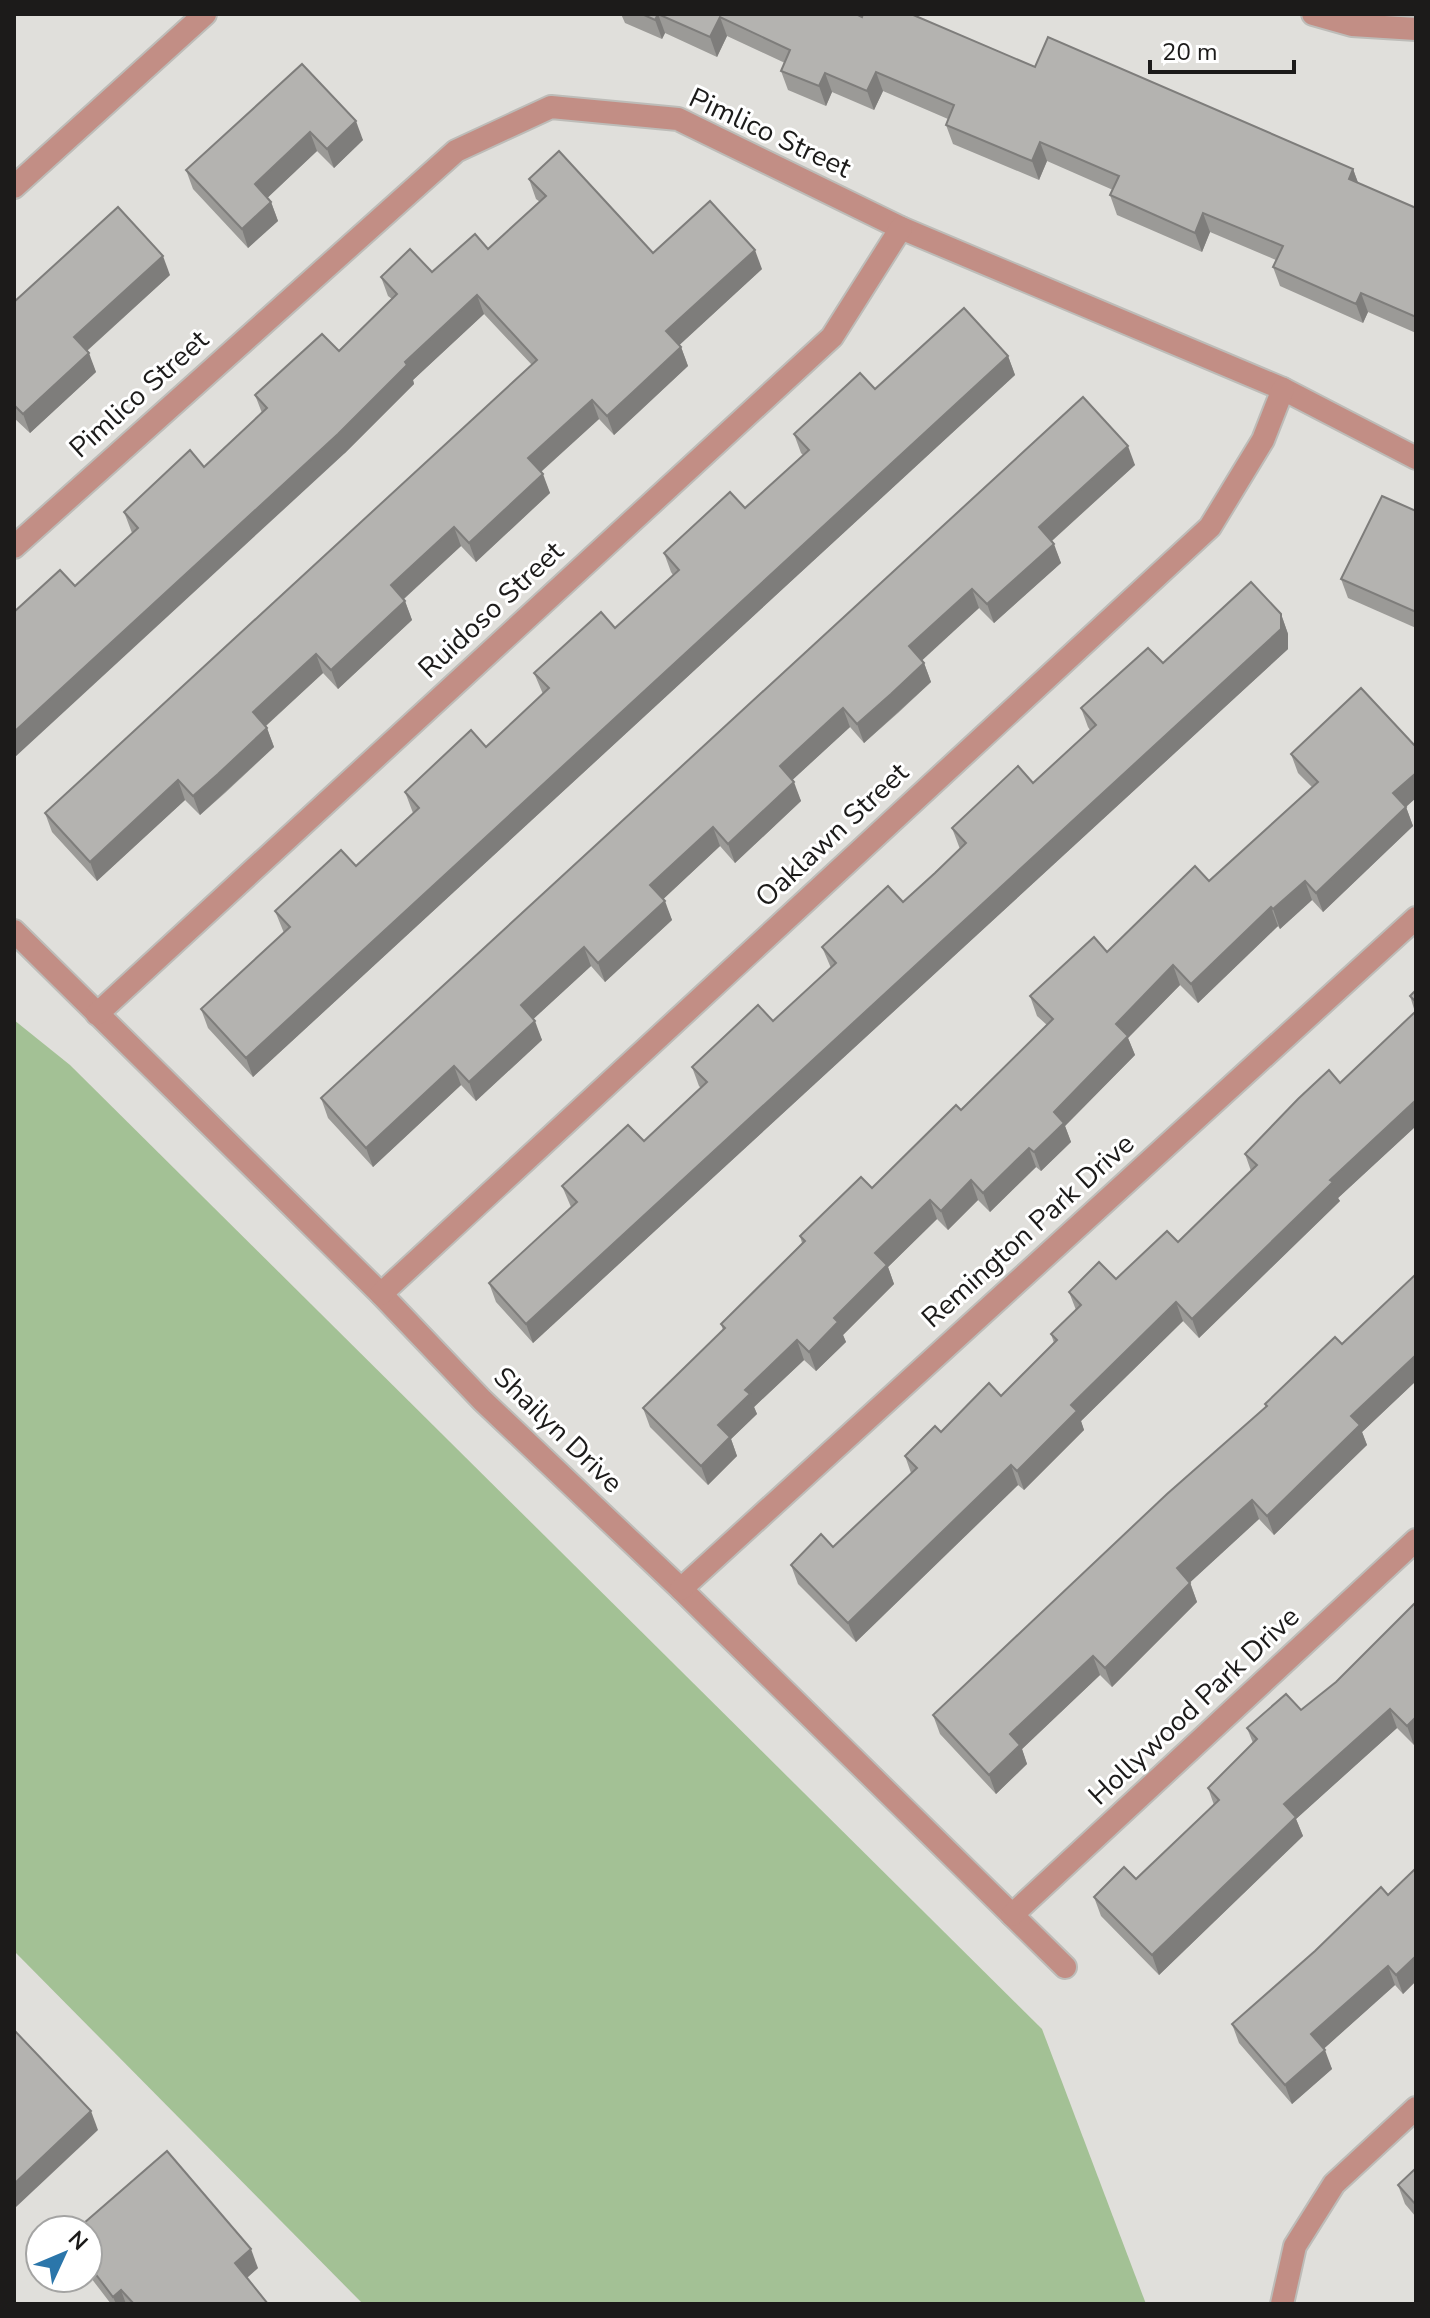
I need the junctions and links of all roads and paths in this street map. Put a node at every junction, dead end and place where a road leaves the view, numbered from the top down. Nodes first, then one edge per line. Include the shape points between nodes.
1 (205, 14) edge
2 (1313, 14) edge
3 (1416, 29) edge
4 (14, 187) edge
5 (901, 228) junction
6 (1283, 389) junction
7 (1416, 458) edge
8 (14, 547) edge
9 (1416, 918) edge
10 (14, 931) edge
11 (97, 1014) junction
12 (381, 1294) junction
13 (1416, 1540) edge
14 (681, 1589) junction
15 (1012, 1915) junction
16 (1065, 1967) dead end
17 (1416, 2108) edge
18 (1282, 2304) edge

1 - 4 street
2 - 3 street via 1352,25
5 - 6 street, Pimlico Street
5 - 8 street, Pimlico Street via 678,119 551,107 456,151
5 - 11 street, Ruidoso Street via 832,337
6 - 7 street, Pimlico Street
6 - 12 street, Oaklawn Street via 1263,440 1210,527
9 - 14 street, Remington Park Drive
10 - 11 street, Shailyn Drive
11 - 12 street, Shailyn Drive
12 - 14 street, Shailyn Drive via 482,1400
13 - 15 street, Hollywood Park Drive
14 - 15 street, Shailyn Drive
15 - 16 street, Shailyn Drive
17 - 18 street via 1334,2184 1295,2246

